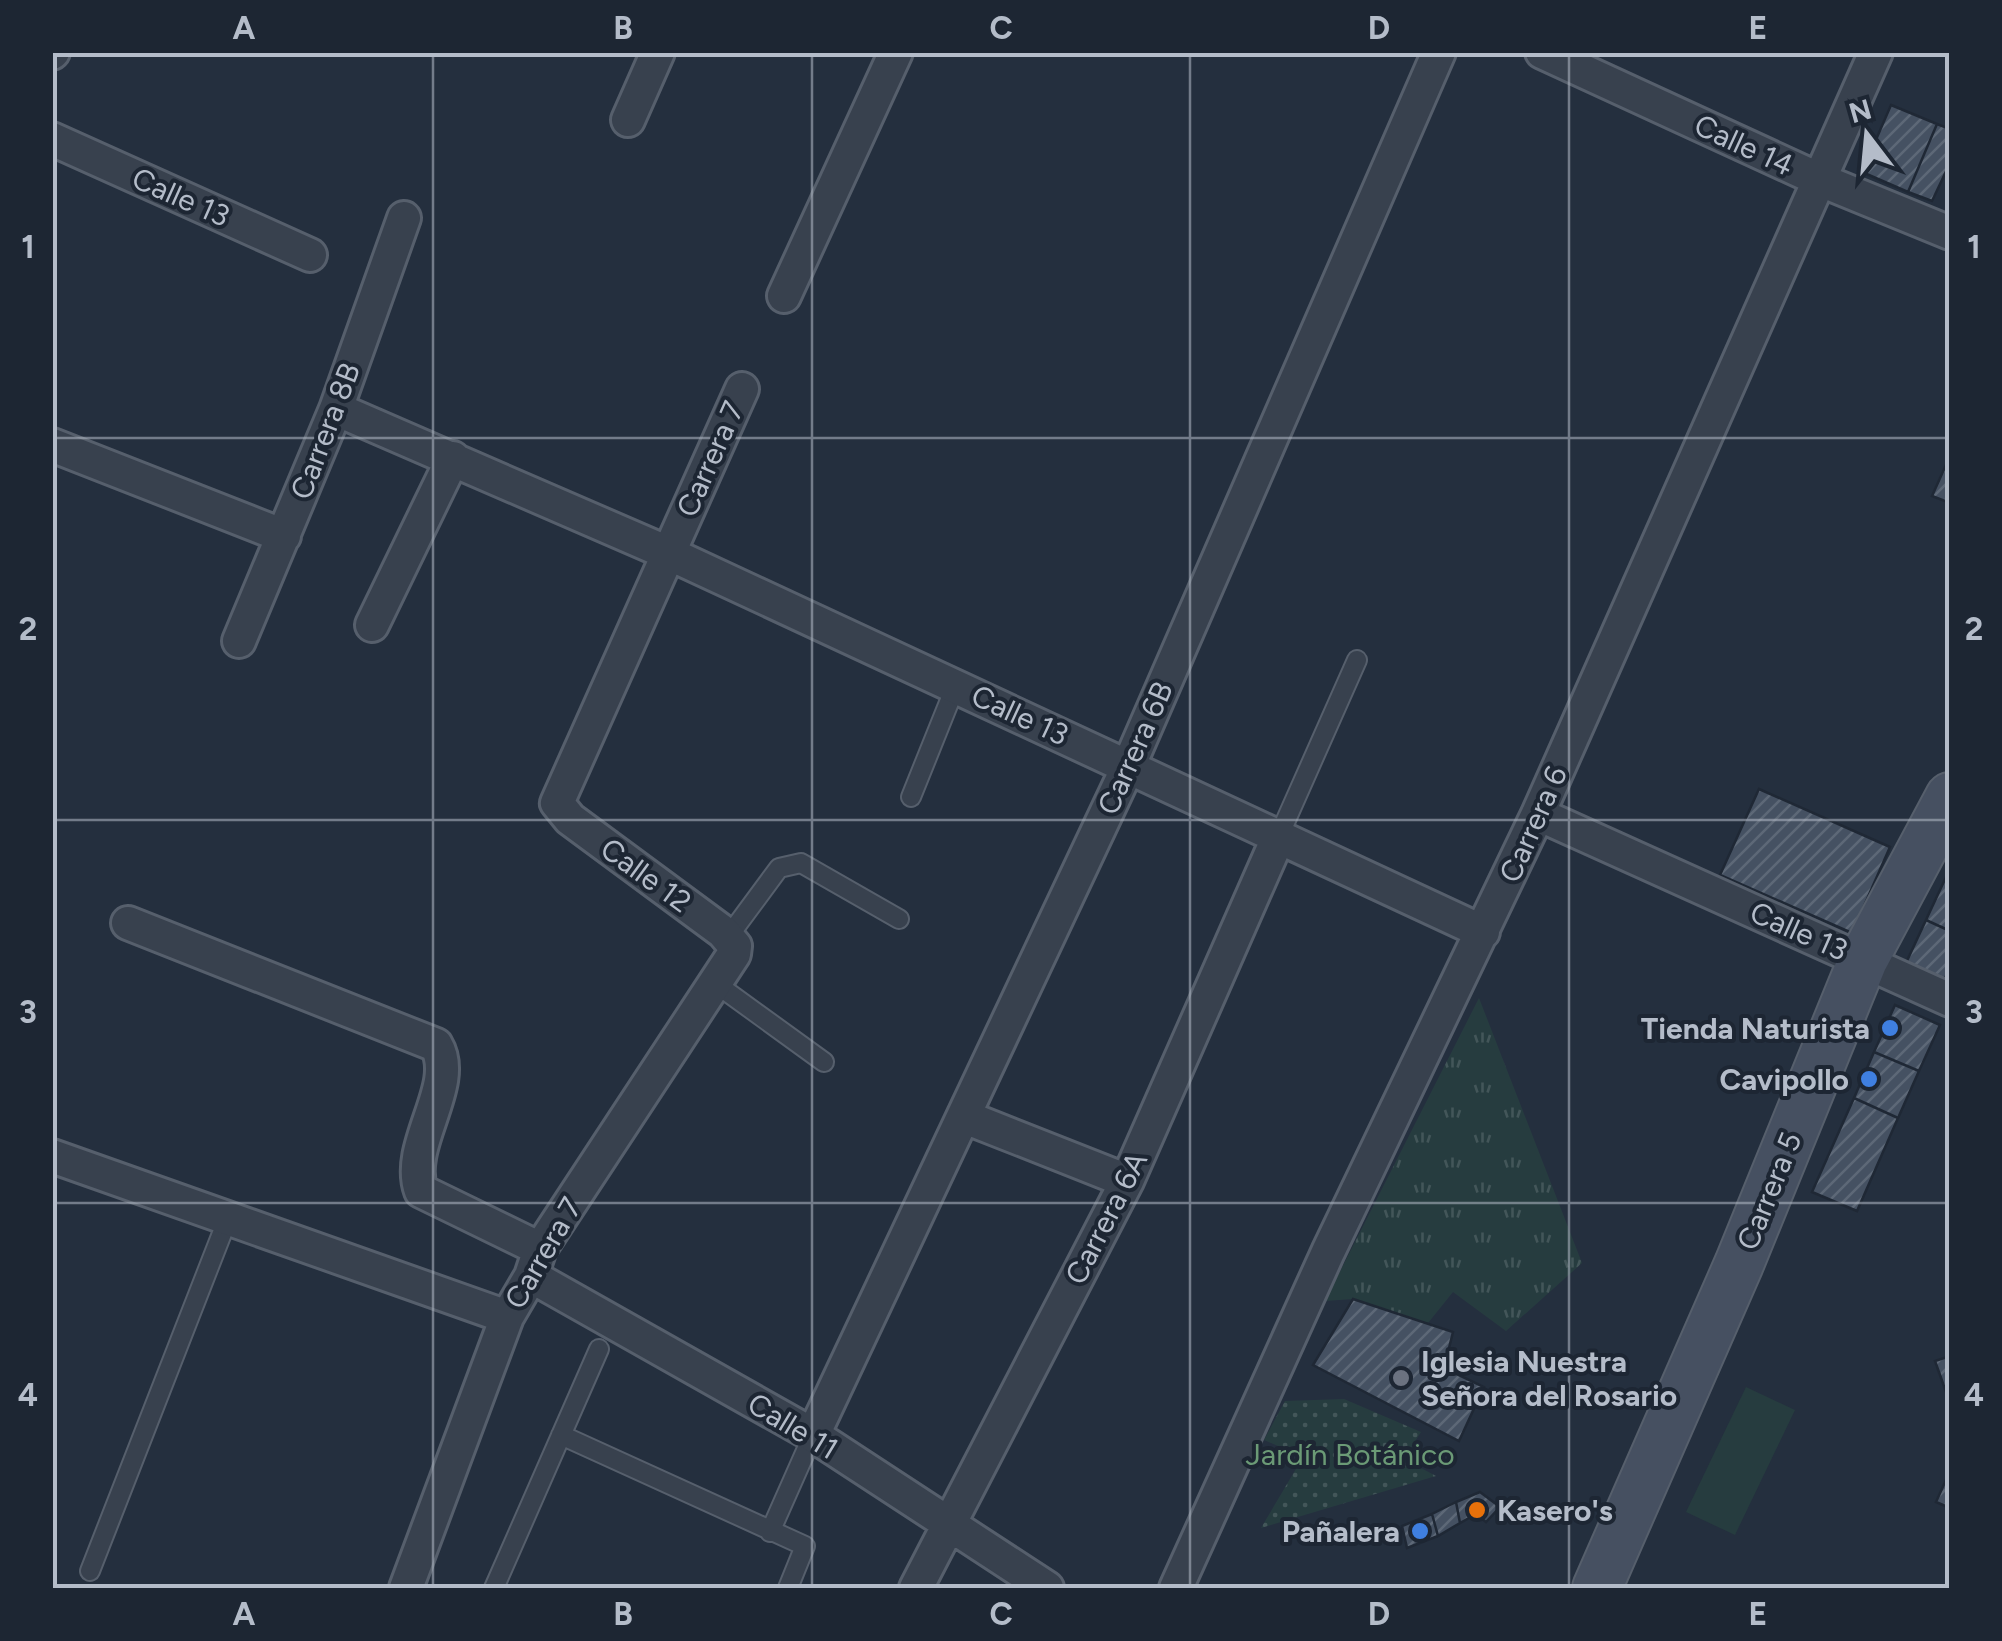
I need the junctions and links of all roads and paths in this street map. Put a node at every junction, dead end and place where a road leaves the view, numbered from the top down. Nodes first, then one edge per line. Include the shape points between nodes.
1 (658, 52) edge
2 (896, 52) edge
3 (1439, 52) edge
4 (1542, 52) edge
5 (1876, 52) edge
6 (628, 120) dead end
7 (52, 139) edge
8 (1818, 179) junction
9 (404, 218) dead end
10 (1950, 233) edge
11 (310, 255) dead end
12 (784, 296) dead end
13 (742, 389) dead end
14 (336, 409) junction
15 (52, 444) edge
16 (453, 458) junction
17 (284, 536) junction
18 (668, 553) junction
19 (372, 625) dead end
20 (239, 641) dead end
21 (1357, 660) dead end
22 (956, 686) junction
23 (1129, 765) junction
24 (912, 798) dead end
25 (1950, 798) edge
26 (557, 803) joint
27 (1538, 814) junction
28 (1278, 838) junction
29 (899, 919) dead end
30 (128, 923) dead end
31 (1483, 932) junction
32 (732, 941) junction
33 (1863, 960) junction
34 (715, 983) junction
35 (1950, 1000) edge
36 (824, 1062) dead end
37 (965, 1117) junction
38 (52, 1156) edge
39 (1128, 1181) junction
40 (228, 1218) junction
41 (536, 1262) junction
42 (506, 1316) junction
43 (598, 1348) dead end
44 (561, 1435) junction
45 (813, 1436) junction
46 (947, 1523) junction
47 (770, 1532) junction
48 (90, 1571) dead end
49 (500, 1586) edge
50 (406, 1588) edge
51 (788, 1588) edge
52 (916, 1588) edge
53 (1047, 1588) edge
54 (1176, 1588) edge
55 (1596, 1588) edge

1 - 6 street
2 - 12 street
3 - 23 street, Carrera 6B
4 - 8 street, Calle 14
5 - 8 street, Carrera 6
7 - 11 street, Calle 13
8 - 10 street, Calle 14
8 - 27 street, Carrera 6
9 - 14 street, Carrera 8B
13 - 18 street, Carrera 7
14 - 16 street, Calle 13
14 - 17 street, Carrera 8B
15 - 17 street
16 - 18 street, Calle 13
16 - 19 street
17 - 20 street, Carrera 8B
18 - 22 street, Calle 13
18 - 26 street, Carrera 7
21 - 28 lane
22 - 23 street, Calle 13
22 - 24 lane
23 - 28 street, Calle 13
23 - 37 street, Carrera 6B
25 - 33 main road, Carrera 5
26 - 32 street, Calle 12
27 - 31 street, Carrera 6
27 - 33 street, Calle 13
28 - 31 street, Calle 13
28 - 39 street, Carrera 6A
29 - 32 lane via 801,863 779,868
30 - 41 street, Calle 11 via 436,1044 443,1067 416,1166 421,1191
31 - 54 street, Carrera 6
32 - 34 street, Carrera 7
33 - 35 street, Calle 13
33 - 55 main road, Carrera 5
34 - 36 lane
34 - 41 street, Carrera 7
37 - 39 street
37 - 45 street, Carrera 6B
38 - 40 street
39 - 46 street, Carrera 6A
40 - 42 street
40 - 48 lane
41 - 42 street, Carrera 7
41 - 45 street, Calle 11
42 - 50 street, Carrera 7
43 - 44 lane
44 - 47 lane
44 - 49 lane
45 - 46 street, Calle 11
45 - 47 lane
46 - 52 street, Carrera 6A
46 - 53 street, Calle 11
47 - 51 lane via 804,1546

